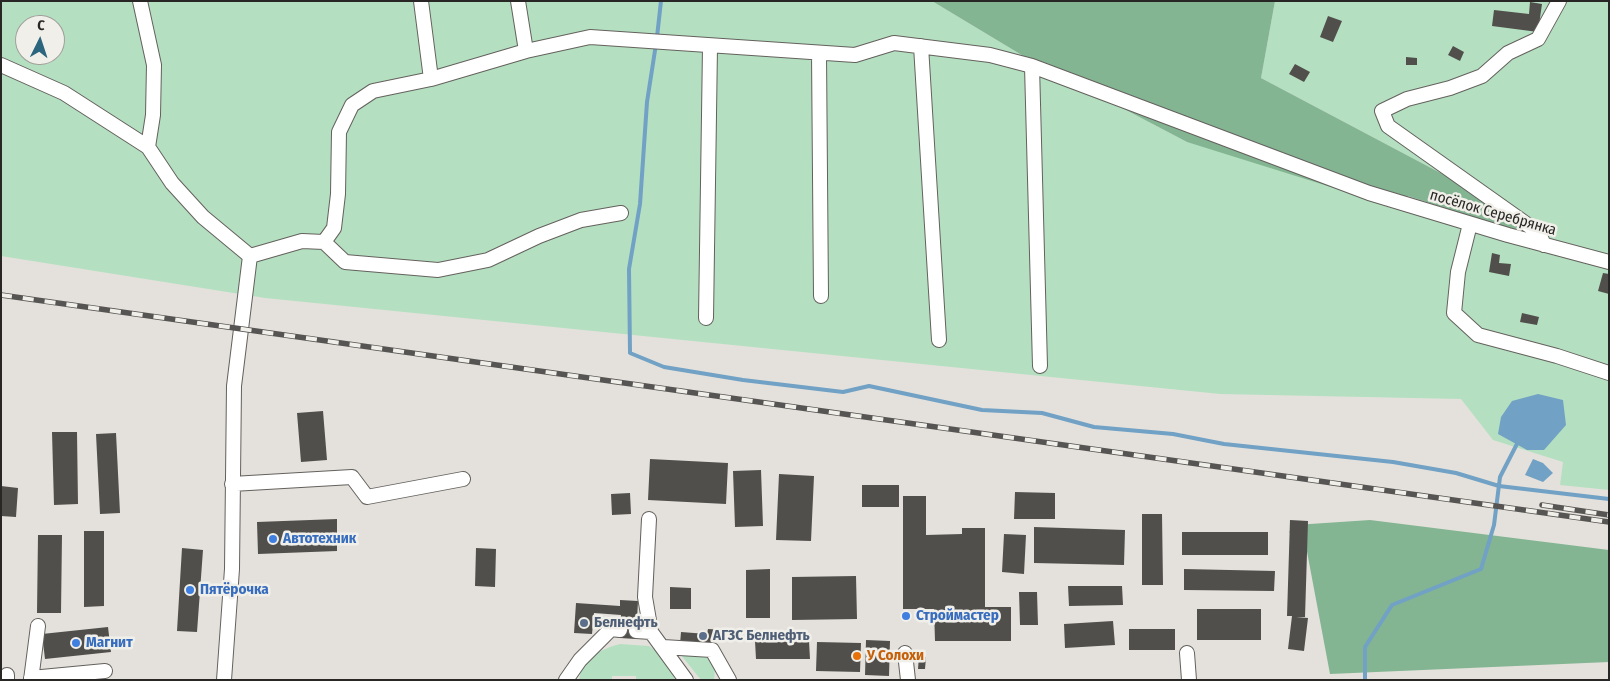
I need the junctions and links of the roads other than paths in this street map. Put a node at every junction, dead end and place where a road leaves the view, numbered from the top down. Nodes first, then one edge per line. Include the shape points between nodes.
1 (140, 1) edge
2 (422, 1) edge
3 (518, 1) edge
4 (1559, 1) edge
5 (921, 46) junction
6 (710, 47) junction
7 (526, 51) junction
8 (819, 54) junction
9 (1, 65) edge
10 (1032, 66) junction
11 (431, 79) junction
12 (148, 146) junction
13 (622, 213) dead end
14 (1470, 224) junction
15 (324, 242) junction
16 (1544, 245) junction
17 (250, 256) junction
18 (1609, 262) edge
19 (821, 296) dead end
20 (706, 318) dead end
21 (939, 340) dead end
22 (1040, 366) dead end
23 (1608, 370) edge
24 (463, 479) dead end
25 (232, 484) junction
26 (648, 519) dead end
27 (38, 626) dead end
28 (620, 630) dead end
29 (636, 631) dead end
30 (652, 632) junction
31 (662, 647) junction
32 (905, 653) dead end
33 (1187, 653) dead end
34 (105, 671) dead end
35 (31, 679) edge
36 (224, 680) edge
37 (566, 680) edge
38 (686, 680) edge
39 (729, 680) edge
40 (908, 680) edge
41 (1189, 680) edge

1 - 12 street via 154,65 153,115
2 - 11 street
3 - 7 street
4 - 16 street via 1538,39 1508,53 1482,76 1407,99 1382,111 1388,126 1539,233
5 - 8 street, посёлок Серебрянка via 894,43 855,55
5 - 10 street, посёлок Серебрянка via 990,55
5 - 21 street
6 - 7 street, посёлок Серебрянка via 662,40 590,37
6 - 8 street, посёлок Серебрянка
6 - 20 street
7 - 11 street, посёлок Серебрянка
8 - 19 street
9 - 12 street via 64,93
10 - 14 street, посёлок Серебрянка via 1369,193
10 - 22 street
11 - 15 street, посёлок Серебрянка via 373,91 352,105 339,132 334,228
12 - 17 street via 172,183 203,217
13 - 15 street via 580,220 488,260 438,270 346,262
14 - 16 street, посёлок Серебрянка
14 - 23 street via 1458,272 1454,313 1478,335
15 - 17 street via 302,241
16 - 18 street, посёлок Серебрянка
17 - 25 street via 234,386
24 - 25 street via 367,497 352,478
25 - 36 street via 232,569
26 - 30 street via 645,597
27 - 35 street
28 - 37 street via 611,629 580,660
29 - 30 street
30 - 31 street
31 - 38 street
31 - 39 street via 712,650
32 - 40 street
33 - 41 street
34 - 35 street

